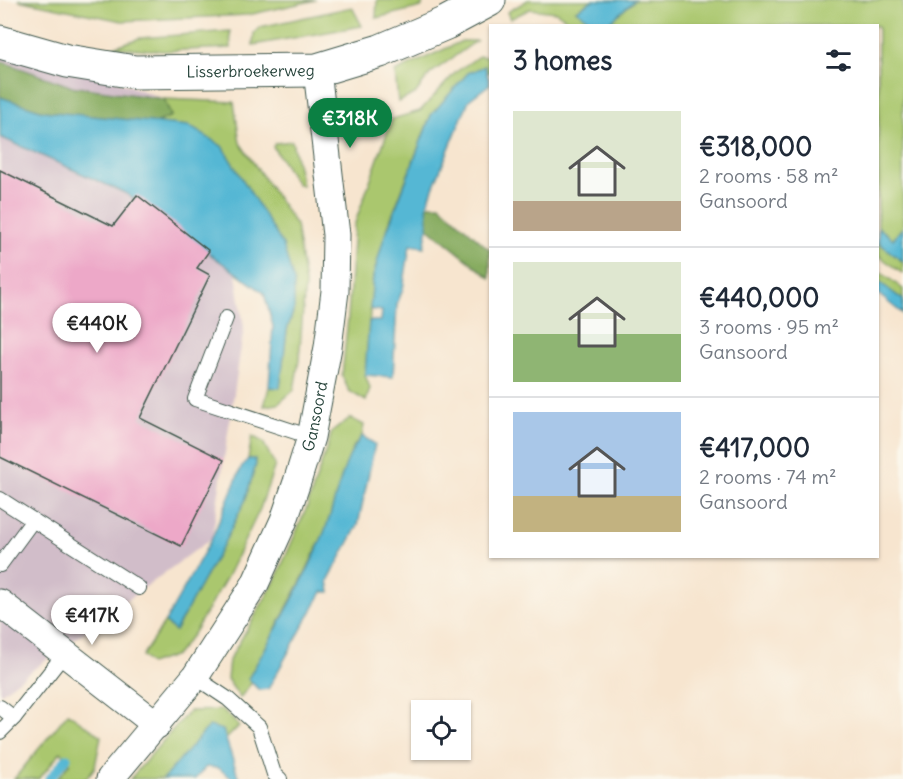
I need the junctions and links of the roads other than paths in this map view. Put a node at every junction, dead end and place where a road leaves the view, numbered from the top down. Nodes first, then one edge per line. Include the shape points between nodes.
1 (489, 0) edge
2 (0, 42) edge
3 (317, 70) junction
4 (226, 318) dead end
5 (311, 437) junction
6 (0, 499) edge
7 (33, 520) junction
8 (0, 565) edge
9 (139, 588) dead end
10 (0, 603) edge
11 (65, 653) junction
12 (195, 677) junction
13 (0, 707) edge
14 (14, 718) junction
15 (157, 725) junction
16 (0, 732) edge
17 (110, 779) edge
18 (280, 779) edge

1 - 3 main road, Lisserbroekerweg via 380,51
2 - 3 main road, Lisserbroekerweg via 67,61 135,72
3 - 5 street, Gansoord via 336,235 335,291
4 - 5 lane via 195,399
5 - 12 street, Gansoord via 269,556
6 - 7 lane
7 - 8 lane
7 - 9 lane
10 - 11 street
11 - 14 lane
11 - 15 street
12 - 15 street, Gansoord
12 - 18 lane via 260,727 274,774
13 - 14 lane
14 - 16 lane
15 - 17 street, Gansoord

